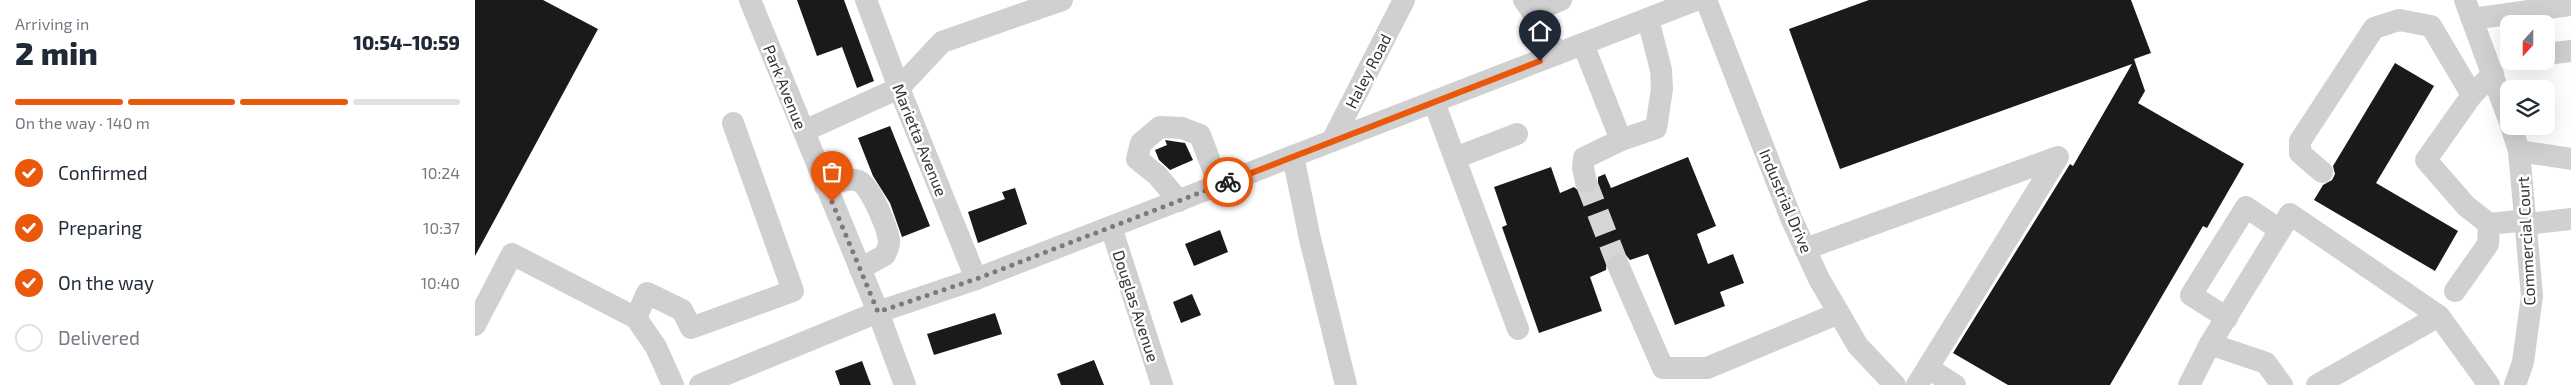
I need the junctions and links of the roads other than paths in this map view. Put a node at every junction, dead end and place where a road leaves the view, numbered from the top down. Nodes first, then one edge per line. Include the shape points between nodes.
1 (750, 0) edge
2 (866, 0) edge
3 (1062, 0) edge
4 (1404, 0) edge
5 (1561, 0) edge
6 (1696, 0) edge
7 (1706, 0) edge
8 (2571, 5) edge
9 (1528, 6) edge
10 (2468, 10) edge
11 (1648, 18) junction
12 (1583, 44) junction
13 (2571, 51) edge
14 (2555, 53) edge
15 (1557, 54) junction
16 (2497, 65) edge
17 (2500, 80) edge
18 (899, 88) junction
19 (2473, 95) junction
20 (1434, 102) junction
21 (733, 123) dead end
22 (804, 131) junction
23 (1517, 134) dead end
24 (2514, 135) edge
25 (1621, 140) junction
26 (1332, 141) junction
27 (2519, 151) junction
28 (1293, 156) junction
29 (1455, 158) junction
30 (2571, 159) edge
31 (2321, 172) dead end
32 (1586, 182) tunnel mouth
33 (1219, 185) junction
34 (825, 186) junction
35 (1179, 201) junction
36 (2571, 219) edge
37 (2527, 222) junction
38 (2489, 224) junction
39 (1111, 227) junction
40 (2281, 230) junction
41 (1805, 249) junction
42 (1618, 265) tunnel mouth
43 (860, 269) junction
44 (976, 279) junction
45 (2455, 291) dead end
46 (878, 312) junction
47 (1839, 314) junction
48 (2439, 316) junction
49 (636, 318) junction
50 (2227, 318) junction
51 (475, 326) edge
52 (1518, 329) dead end
53 (2210, 344) junction
54 (1922, 376) edge
55 (673, 385) edge
56 (700, 385) edge
57 (905, 385) edge
58 (1162, 385) edge
59 (1346, 385) edge
60 (1895, 385) edge
61 (1955, 385) edge
62 (2189, 385) edge
63 (2282, 385) edge
64 (2317, 385) edge
65 (2489, 385) edge
66 (2515, 385) edge

1 - 22 street, Park Avenue
2 - 18 street, Marietta Avenue
3 - 18 street via 942,42
4 - 26 street, Haley Road
5 - 9 street
6 - 11 street
7 - 41 street, Industrial Drive
8 - 10 street
9 - 15 street
10 - 16 street
11 - 12 street
11 - 25 street via 1661,70 1662,89 1656,128
12 - 15 street
12 - 25 street
13 - 14 street
15 - 20 street
16 - 17 street
16 - 19 street
18 - 22 street
18 - 44 street, Marietta Avenue
19 - 31 street via 2431,26 2399,20 2374,28 2300,141 2300,153
19 - 38 street via 2426,160 2466,206
20 - 26 street
20 - 29 street
21 - 49 street via 793,291 691,328 681,310 647,293
22 - 34 street, Park Avenue
23 - 29 street
24 - 27 street, Commercial Court
25 - 32 street via 1584,158
26 - 28 street
27 - 30 street
27 - 37 street, Commercial Court
28 - 33 street
28 - 59 street
29 - 52 street
33 - 35 street
33 - 35 street via 1200,135 1182,128 1160,128 1141,144 1137,159 1157,175
34 - 43 street, Park Avenue
34 - 43 street via 850,179 859,181 875,202 889,241 885,255
35 - 39 street
36 - 37 street
37 - 38 street
37 - 66 street, Commercial Court via 2532,296 2523,362
38 - 45 street via 2488,244
39 - 44 street
39 - 58 street, Douglas Avenue
40 - 48 street via 2290,214
40 - 50 street
40 - 50 street via 2246,207 2191,295
41 - 47 street, Industrial Drive
41 - 54 street via 2058,157
42 - 47 street via 1663,368 1707,368
43 - 46 street, Park Avenue
44 - 46 street
46 - 56 street
46 - 57 street, Park Avenue
47 - 60 street, Industrial Drive via 1858,346
48 - 64 street
48 - 65 street
49 - 51 street via 512,254
49 - 55 street via 656,347
50 - 53 street
53 - 62 street
53 - 63 street via 2266,363
54 - 61 street

